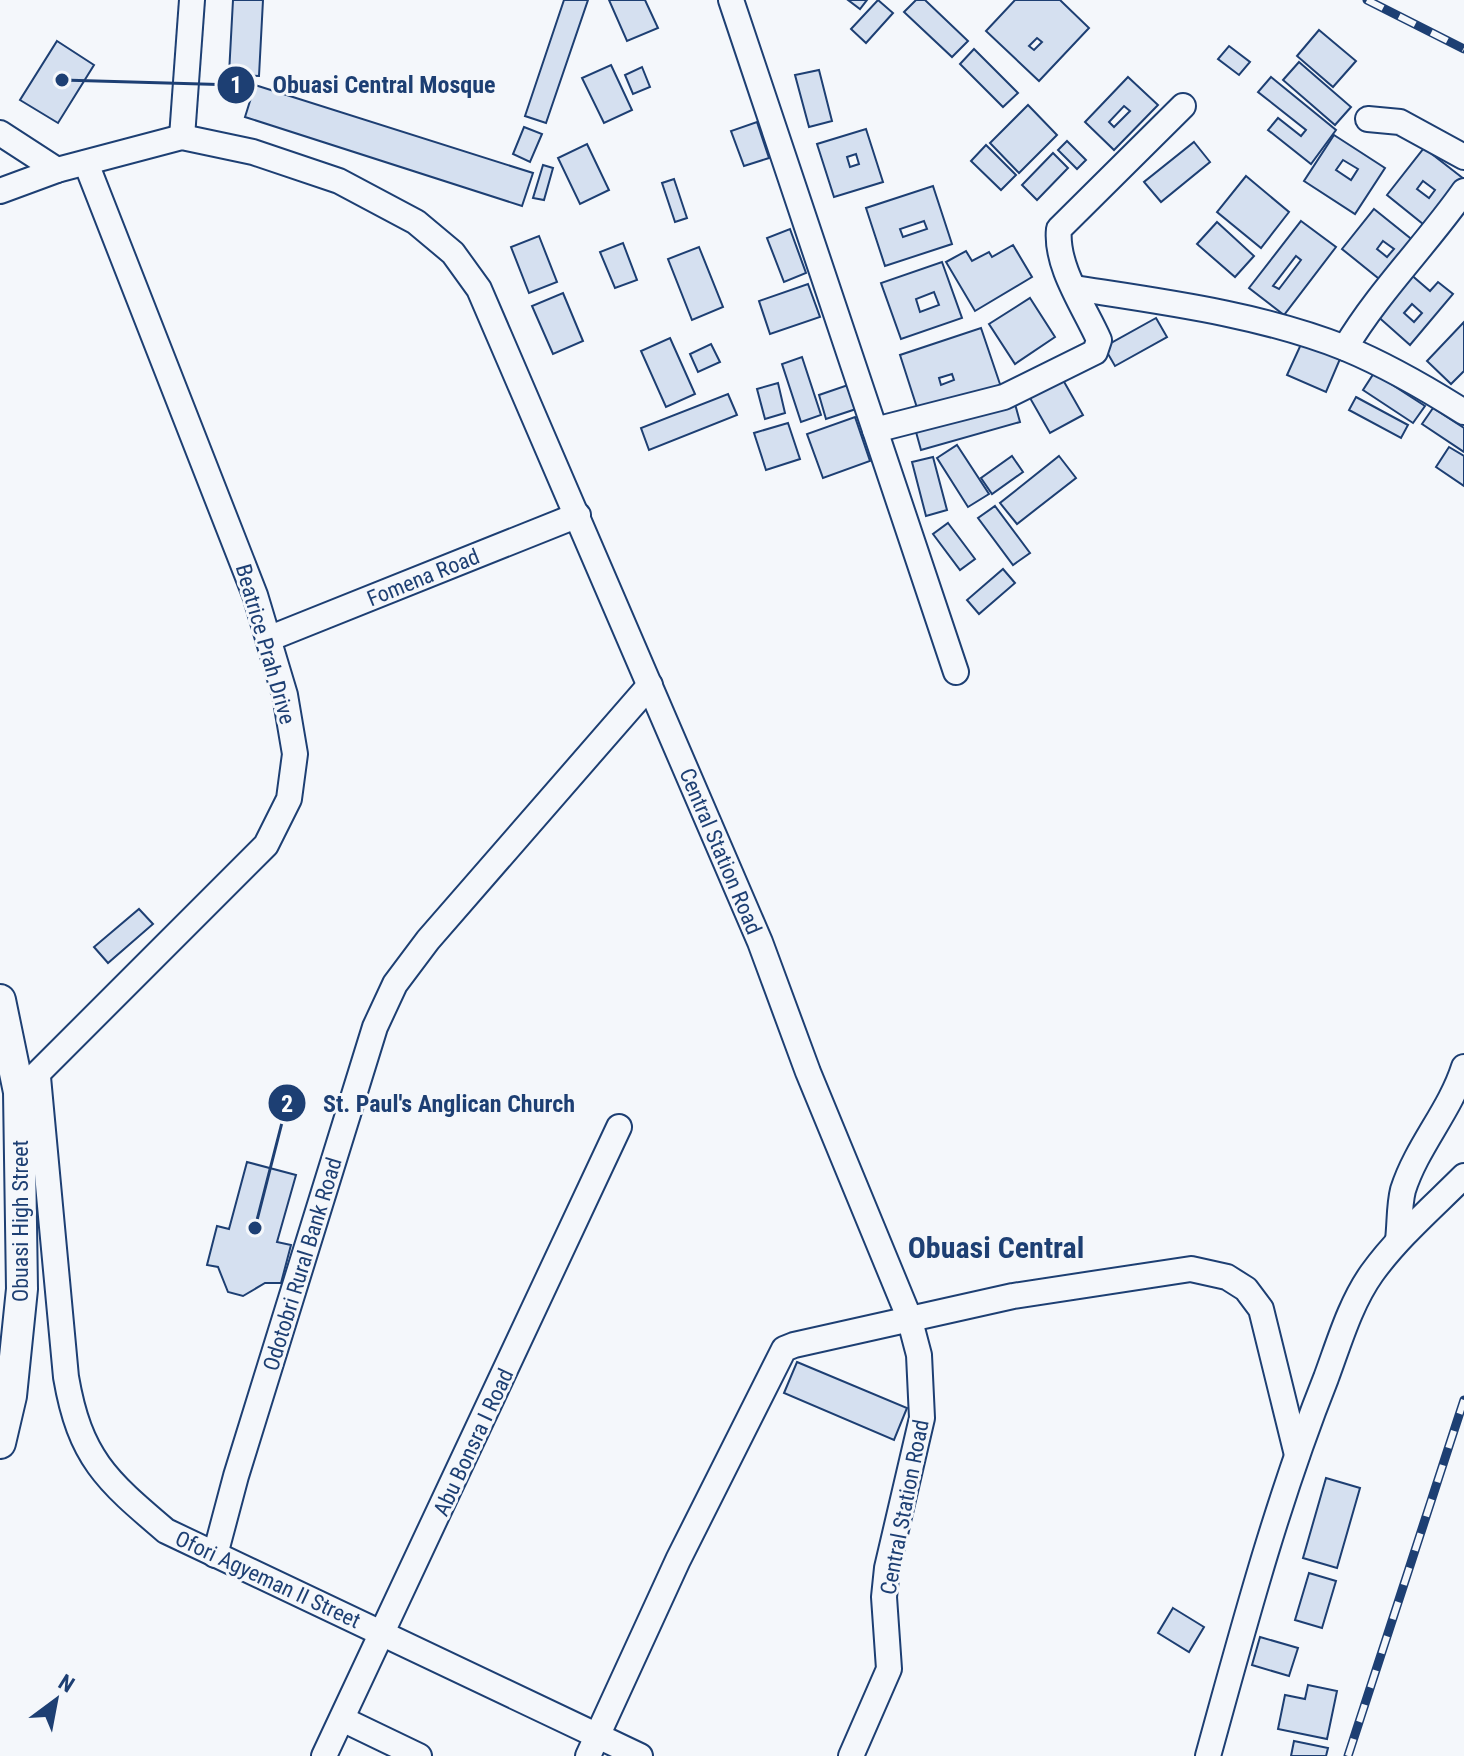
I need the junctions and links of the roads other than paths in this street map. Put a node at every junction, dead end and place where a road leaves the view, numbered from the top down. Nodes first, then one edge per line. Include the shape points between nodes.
1 (192, 0) edge
2 (731, 0) edge
3 (1183, 106) dead end
4 (1368, 119) dead end
5 (0, 133) edge
6 (182, 137) junction
7 (1464, 157) edge
8 (86, 163) junction
9 (57, 170) junction
10 (0, 191) edge
11 (1464, 191) edge
12 (1074, 288) junction
13 (1345, 348) junction
14 (1464, 412) edge
15 (875, 430) junction
16 (578, 515) junction
17 (268, 639) junction
18 (956, 672) dead end
19 (650, 685) junction
20 (0, 1000) edge
21 (1464, 1067) edge
22 (29, 1084) junction
23 (619, 1127) dead end
24 (1464, 1176) edge
25 (1398, 1240) junction
26 (909, 1317) junction
27 (0, 1443) edge
28 (1297, 1455) junction
29 (215, 1555) junction
30 (383, 1633) junction
31 (342, 1719) junction
32 (593, 1746) edge
33 (324, 1756) edge
34 (419, 1756) edge
35 (640, 1756) edge
36 (851, 1756) edge
37 (1208, 1756) edge

1 - 6 street
2 - 15 street
3 - 12 street via 1059,229
4 - 7 street via 1400,122
5 - 9 street
6 - 8 street
6 - 16 street, Central Station Road via 253,152 339,181 416,222 453,253 479,289
8 - 9 street
8 - 17 street, Beatrice Prah Drive
9 - 10 street
11 - 13 street via 1375,301
12 - 13 street via 1177,304
12 - 15 street via 1099,340 1095,352 1004,397
13 - 14 street
15 - 18 street
16 - 17 street, Fomena Road
16 - 19 street, Central Station Road
17 - 22 street, Beatrice Prah Drive via 295,754 289,799 266,845
19 - 26 street, Central Station Road via 760,942
19 - 29 street, Odotobri Rural Bank Road via 482,875 392,989 375,1027
20 - 22 main road, Obuasi High Street
21 - 25 street via 1402,1193
22 - 27 main road, Obuasi High Street via 22,1289 11,1396
22 - 29 street, Ofori Agyeman II Street via 72,1413 107,1480 166,1531
23 - 30 street, Abu Bonsra I Road
24 - 25 street
25 - 28 street via 1356,1301
26 - 28 street via 1152,1273 1191,1269 1227,1277 1246,1289 1261,1309
26 - 32 street via 784,1349 678,1560
26 - 36 street, Central Station Road via 919,1355 922,1418 887,1568 889,1669
28 - 37 street
29 - 30 street, Ofori Agyeman II Street
30 - 31 street, Abu Bonsra I Road
30 - 32 street, Ofori Agyeman II Street
31 - 33 street, Abu Bonsra I Road
31 - 34 street
32 - 35 street, Ofori Agyeman II Street

